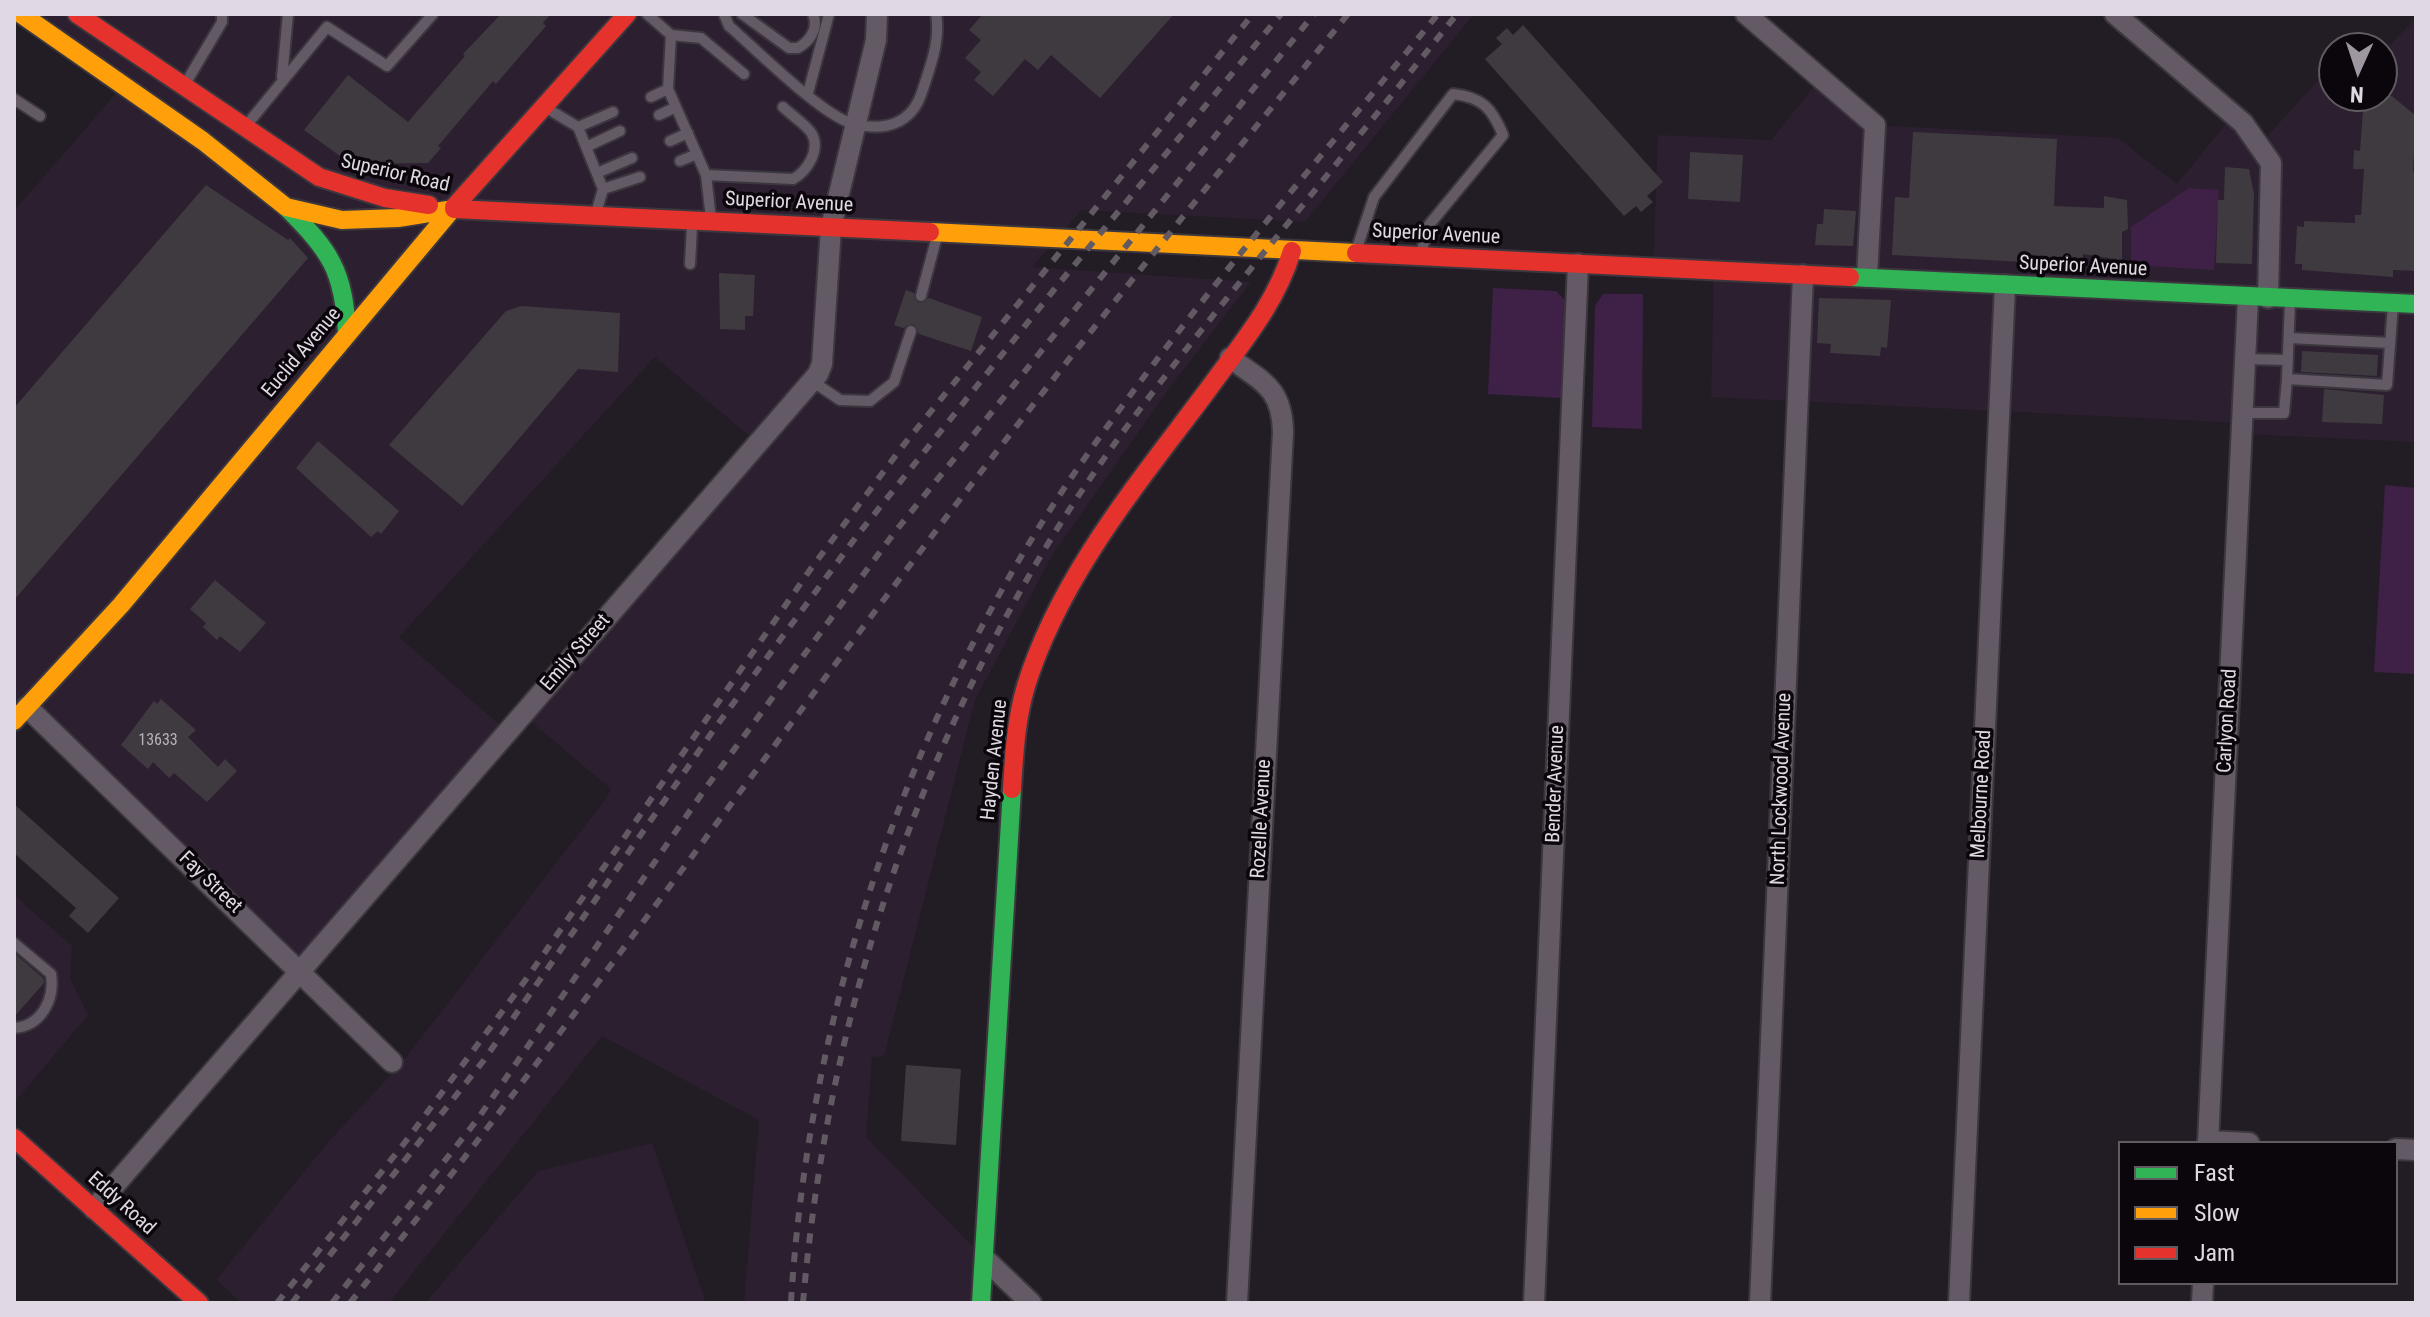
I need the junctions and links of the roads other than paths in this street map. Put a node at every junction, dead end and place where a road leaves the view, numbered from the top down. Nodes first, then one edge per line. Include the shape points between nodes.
1 (21, 14) edge
2 (77, 14) edge
3 (222, 14) edge
4 (288, 14) edge
5 (433, 14) edge
6 (627, 14) edge
7 (647, 14) edge
8 (724, 14) edge
9 (742, 14) edge
10 (813, 14) edge
11 (829, 14) edge
12 (877, 14) edge
13 (936, 14) edge
14 (1746, 14) edge
15 (2115, 14) edge
16 (671, 35) junction
17 (744, 74) dead end
18 (282, 79) junction
19 (183, 87) junction
20 (668, 89) junction
21 (808, 93) junction
22 (651, 97) dead end
23 (14, 99) edge
24 (545, 107) junction
25 (676, 107) junction
26 (783, 107) dead end
27 (613, 112) dead end
28 (659, 115) dead end
29 (40, 116) dead end
30 (854, 124) junction
31 (578, 127) junction
32 (244, 129) junction
33 (620, 131) dead end
34 (688, 133) junction
35 (670, 141) dead end
36 (586, 147) junction
37 (697, 154) junction
38 (632, 158) dead end
39 (680, 161) dead end
40 (597, 173) junction
41 (706, 175) junction
42 (640, 177) dead end
43 (603, 189) junction
44 (286, 207) junction
45 (454, 209) junction
46 (596, 215) junction
47 (702, 221) junction
48 (831, 227) junction
49 (938, 233) junction
50 (1292, 251) junction
51 (1355, 254) junction
52 (1421, 257) junction
53 (690, 264) dead end
54 (1578, 264) junction
55 (1803, 275) junction
56 (1867, 277) junction
57 (2005, 285) junction
58 (921, 296) dead end
59 (2258, 298) junction
60 (2290, 299) junction
61 (2393, 303) junction
62 (2416, 304) edge
63 (911, 331) dead end
64 (347, 334) junction
65 (2289, 338) junction
66 (2324, 339) junction
67 (2355, 341) junction
68 (2390, 343) junction
69 (2324, 352) dead end
70 (2354, 354) dead end
71 (1230, 358) junction
72 (2245, 359) junction
73 (2288, 360) junction
74 (2287, 379) junction
75 (812, 381) junction
76 (2243, 413) junction
77 (18, 707) edge
78 (14, 943) edge
79 (301, 970) junction
80 (14, 1028) edge
81 (392, 1062) dead end
82 (14, 1138) edge
83 (2208, 1141) edge
84 (94, 1209) junction
85 (985, 1259) junction
86 (199, 1303) edge
87 (981, 1303) edge
88 (1031, 1303) edge
89 (1237, 1303) edge
90 (1534, 1303) edge
91 (1760, 1303) edge
92 (1959, 1303) edge

1 - 44 main road, Superior Road via 203,141
2 - 19 main road, Superior Road
3 - 19 lane
4 - 18 lane
5 - 18 lane via 387,66 327,27
6 - 24 main road, Euclid Avenue
7 - 16 lane
8 - 21 lane via 729,26
9 - 10 lane via 789,48 798,48 812,35
11 - 21 lane
12 - 30 street, Emily Street via 876,40
13 - 30 lane via 932,60 907,120
14 - 56 street via 1875,125
15 - 59 street, Carlyon Road via 2243,123 2271,163
16 - 17 lane via 701,38
16 - 20 lane
18 - 32 lane
19 - 32 main road, Superior Road
20 - 22 lane
20 - 25 lane
21 - 30 lane
23 - 29 lane
24 - 31 lane
24 - 45 main road, Euclid Avenue
25 - 28 lane
25 - 34 lane
26 - 41 lane via 812,134 814,147 802,174 793,179
27 - 31 lane
30 - 48 street, Emily Street
31 - 36 lane
32 - 45 main road, Superior Road via 319,177
33 - 36 lane
34 - 35 lane
34 - 37 lane
36 - 40 lane
37 - 39 lane
37 - 41 lane
38 - 40 lane
40 - 43 lane
41 - 47 lane
42 - 43 lane
43 - 46 lane
44 - 45 main road, Superior Road via 342,220
44 - 64 main road via 328,249 343,276
45 - 46 main road, Superior Avenue
45 - 64 main road, Euclid Avenue
46 - 47 main road, Superior Avenue
47 - 48 main road, Superior Avenue
47 - 53 lane
48 - 49 main road, Superior Avenue
48 - 75 street, Emily Street via 822,364
49 - 50 main road, Superior Avenue
49 - 58 lane
50 - 51 main road, Superior Avenue
50 - 71 main road, Hayden Avenue via 1274,301
51 - 52 main road, Superior Avenue
51 - 52 lane via 1374,197 1453,94 1474,96 1495,117 1503,135 1429,225
52 - 54 main road, Superior Avenue
54 - 55 main road, Superior Avenue
54 - 90 street, Bender Avenue
55 - 56 main road, Superior Avenue
55 - 91 street, North Lockwood Avenue
56 - 57 main road, Superior Avenue
57 - 59 main road, Superior Avenue
57 - 92 street, Melbourne Road
59 - 60 main road, Superior Avenue
59 - 72 street, Carlyon Road
60 - 61 main road, Superior Avenue
60 - 65 lane
61 - 62 main road, Superior Avenue
61 - 68 lane
63 - 75 lane via 894,382 870,401 840,400
64 - 77 main road, Euclid Avenue via 121,605
65 - 66 lane
65 - 73 lane
66 - 67 lane
66 - 69 lane
67 - 68 lane
67 - 70 lane
68 - 74 lane via 2387,385 2322,377
71 - 85 main road, Hayden Avenue via 1073,584 1026,685 1011,801
71 - 89 street, Rozelle Avenue via 1278,396 1283,432
72 - 73 lane
72 - 76 street, Carlyon Road
73 - 74 lane
74 - 76 lane via 2284,413
75 - 79 street, Emily Street
76 - 83 street, Carlyon Road
77 - 79 street, Fay Street
78 - 80 lane via 51,974 52,987 43,1012 31,1025
79 - 81 street, Fay Street
79 - 84 street, Emily Street
82 - 84 main road, Eddy Road
84 - 86 main road, Eddy Road
85 - 87 main road, Hayden Avenue
85 - 88 street

